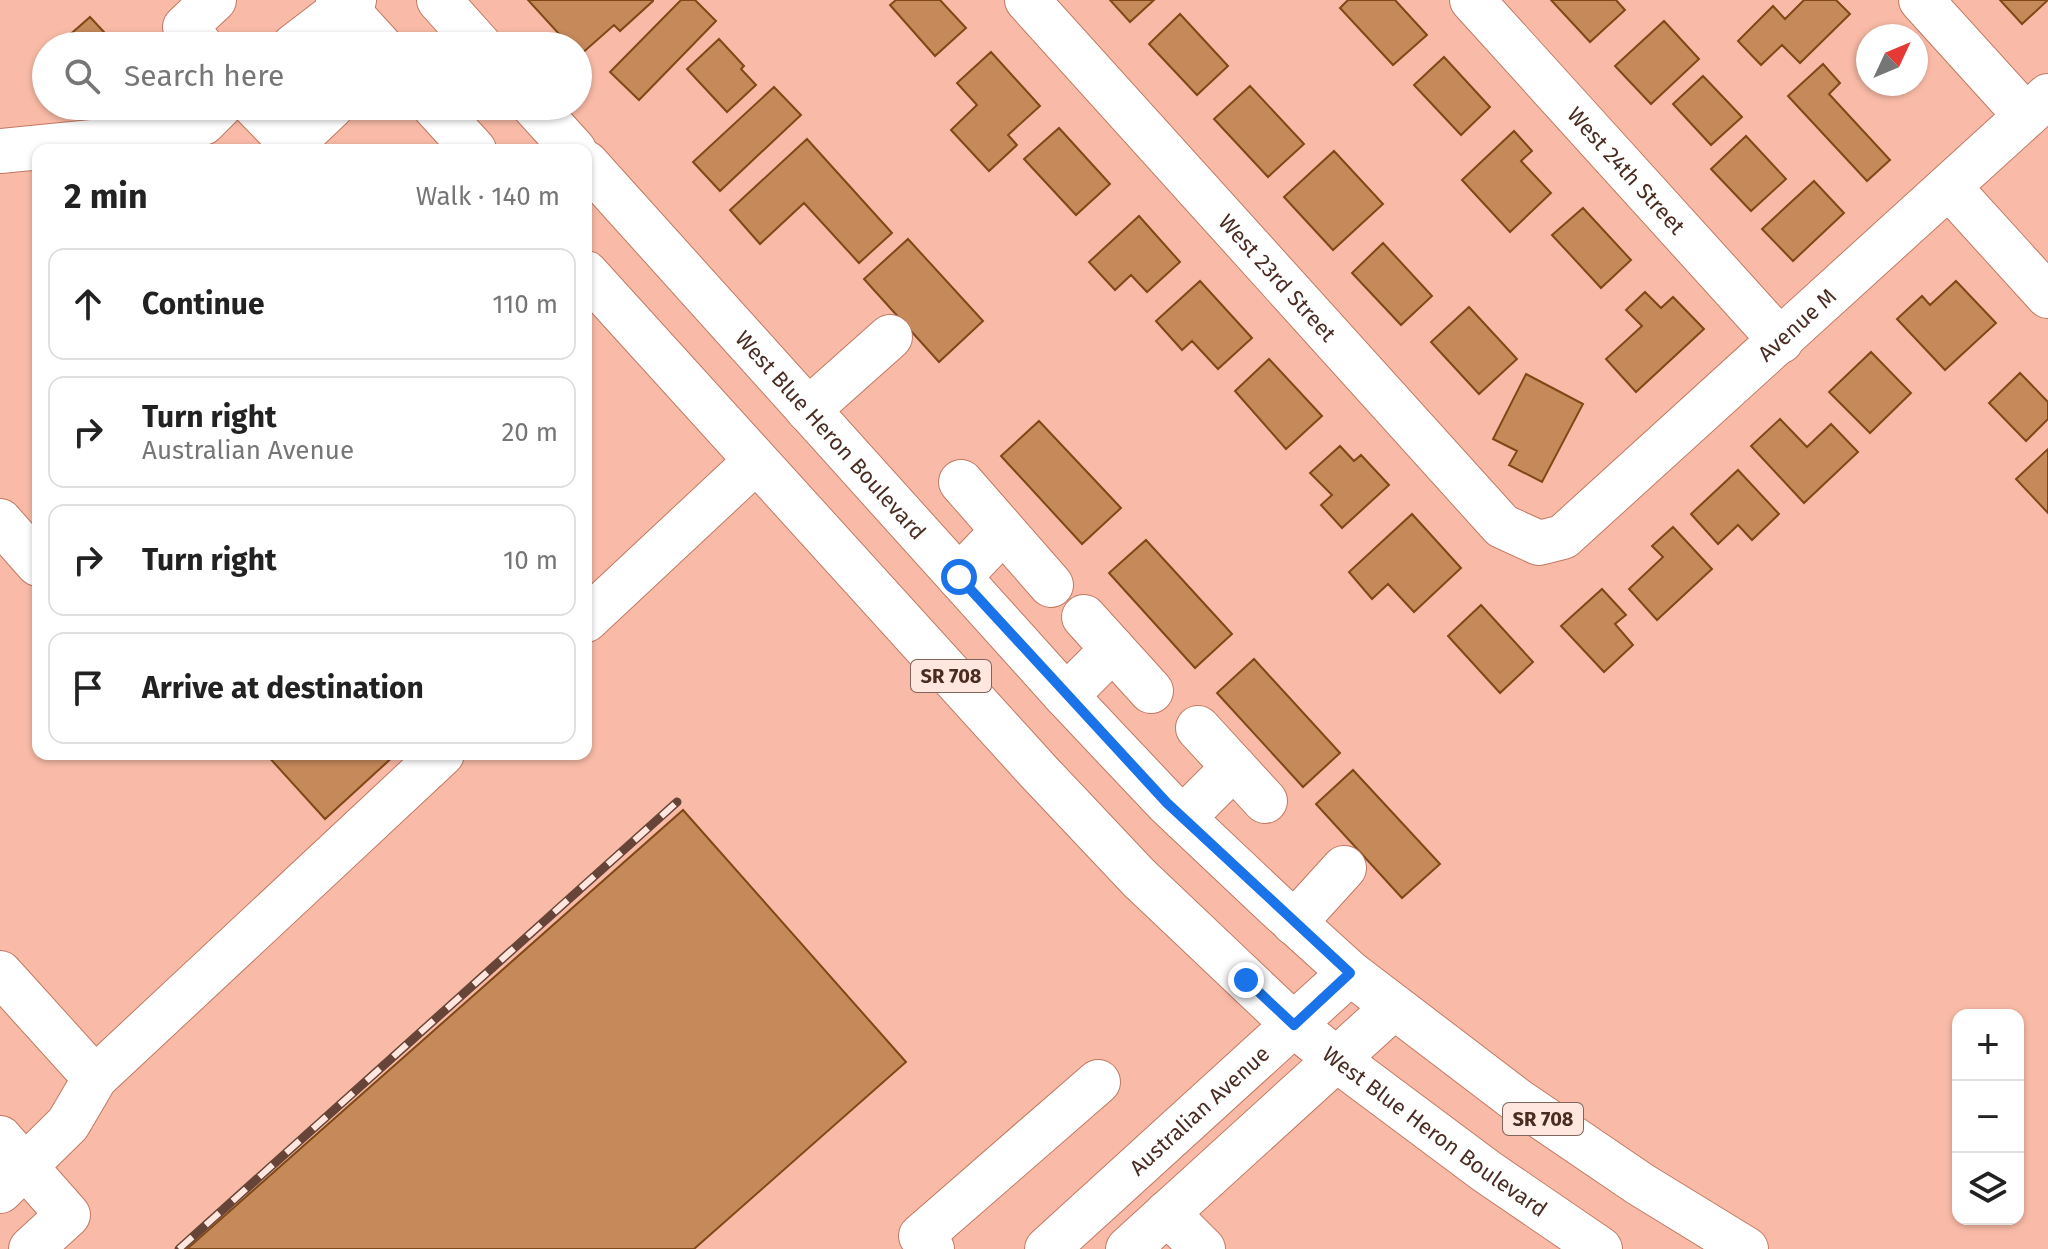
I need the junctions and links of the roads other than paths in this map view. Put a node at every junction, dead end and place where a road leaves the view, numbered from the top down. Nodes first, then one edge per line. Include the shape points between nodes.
1 (214, 0) edge
2 (439, 0) edge
3 (1027, 0) edge
4 (1472, 0) edge
5 (1921, 0) edge
6 (346, 3) edge
7 (189, 32) edge
8 (311, 32) edge
9 (369, 32) edge
10 (468, 32) edge
11 (2037, 106) edge
12 (206, 120) edge
13 (269, 120) edge
14 (317, 120) edge
15 (447, 120) edge
16 (547, 120) edge
17 (71, 144) edge
18 (292, 144) edge
19 (292, 144) edge
20 (469, 144) edge
21 (569, 144) edge
22 (32, 148) edge
23 (0, 151) edge
24 (592, 170) edge
25 (1949, 187) junction
26 (592, 280) edge
27 (2048, 296) edge
28 (890, 337) dead end
29 (1781, 341) junction
30 (808, 410) junction
31 (756, 461) junction
32 (961, 482) dead end
33 (0, 521) edge
34 (1003, 531) junction
35 (1539, 543) joint
36 (32, 557) edge
37 (959, 577) junction
38 (1051, 585) dead end
39 (592, 614) edge
40 (1084, 617) dead end
41 (1113, 649) junction
42 (1151, 691) dead end
43 (1066, 696) junction
44 (1198, 728) dead end
45 (436, 760) edge
46 (1234, 767) junction
47 (1265, 801) dead end
48 (1183, 818) junction
49 (1344, 868) dead end
50 (1294, 923) junction
51 (0, 973) edge
52 (1350, 973) junction
53 (1394, 1007) junction
54 (1294, 1025) junction
55 (1336, 1059) junction
56 (95, 1078) junction
57 (1098, 1082) dead end
58 (9, 1165) edge
59 (1167, 1213) junction
60 (920, 1245) edge
61 (31, 1249) edge
62 (1047, 1249) edge
63 (1128, 1249) edge
64 (1203, 1249) edge
65 (1600, 1249) edge
66 (1746, 1249) edge

1 - 7 main road via 185,27
2 - 10 main road
3 - 35 main road, West 23rd Street via 1502,526
4 - 29 main road, West 24th Street
5 - 11 main road
6 - 8 main road
6 - 9 main road
11 - 25 main road, Avenue M
12 - 17 main road via 153,136
13 - 19 main road
14 - 18 main road
15 - 20 main road
16 - 21 main road
22 - 23 main road
24 - 30 main road, West Blue Heron Boulevard / SR 708
25 - 27 main road
25 - 29 main road, Avenue M
26 - 31 main road, West Blue Heron Boulevard / SR 708
28 - 30 main road
29 - 35 main road, Avenue M via 1563,537
30 - 37 main road, West Blue Heron Boulevard / SR 708
31 - 39 main road
31 - 54 main road, West Blue Heron Boulevard / SR 708 via 1129,868
32 - 34 main road
33 - 36 main road
34 - 37 main road
34 - 38 main road
37 - 43 main road, West Blue Heron Boulevard / SR 708
40 - 41 main road
41 - 42 main road
41 - 43 main road
43 - 48 main road, West Blue Heron Boulevard / SR 708
44 - 46 main road
45 - 56 main road
46 - 47 main road
46 - 48 main road
48 - 50 main road, West Blue Heron Boulevard / SR 708
49 - 50 main road
50 - 52 main road, West Blue Heron Boulevard / SR 708
51 - 56 main road
52 - 53 main road, West Blue Heron Boulevard / SR 708
52 - 54 main road, Australian Avenue
53 - 55 main road
53 - 66 main road, West Blue Heron Boulevard / SR 708 via 1530,1110
54 - 55 main road, West Blue Heron Boulevard / SR 708
54 - 62 main road, Australian Avenue
55 - 59 main road
55 - 65 main road, West Blue Heron Boulevard / SR 708
56 - 58 main road via 68,1124
57 - 60 main road
58 - 61 main road via 68,1215
59 - 63 main road
59 - 64 main road

